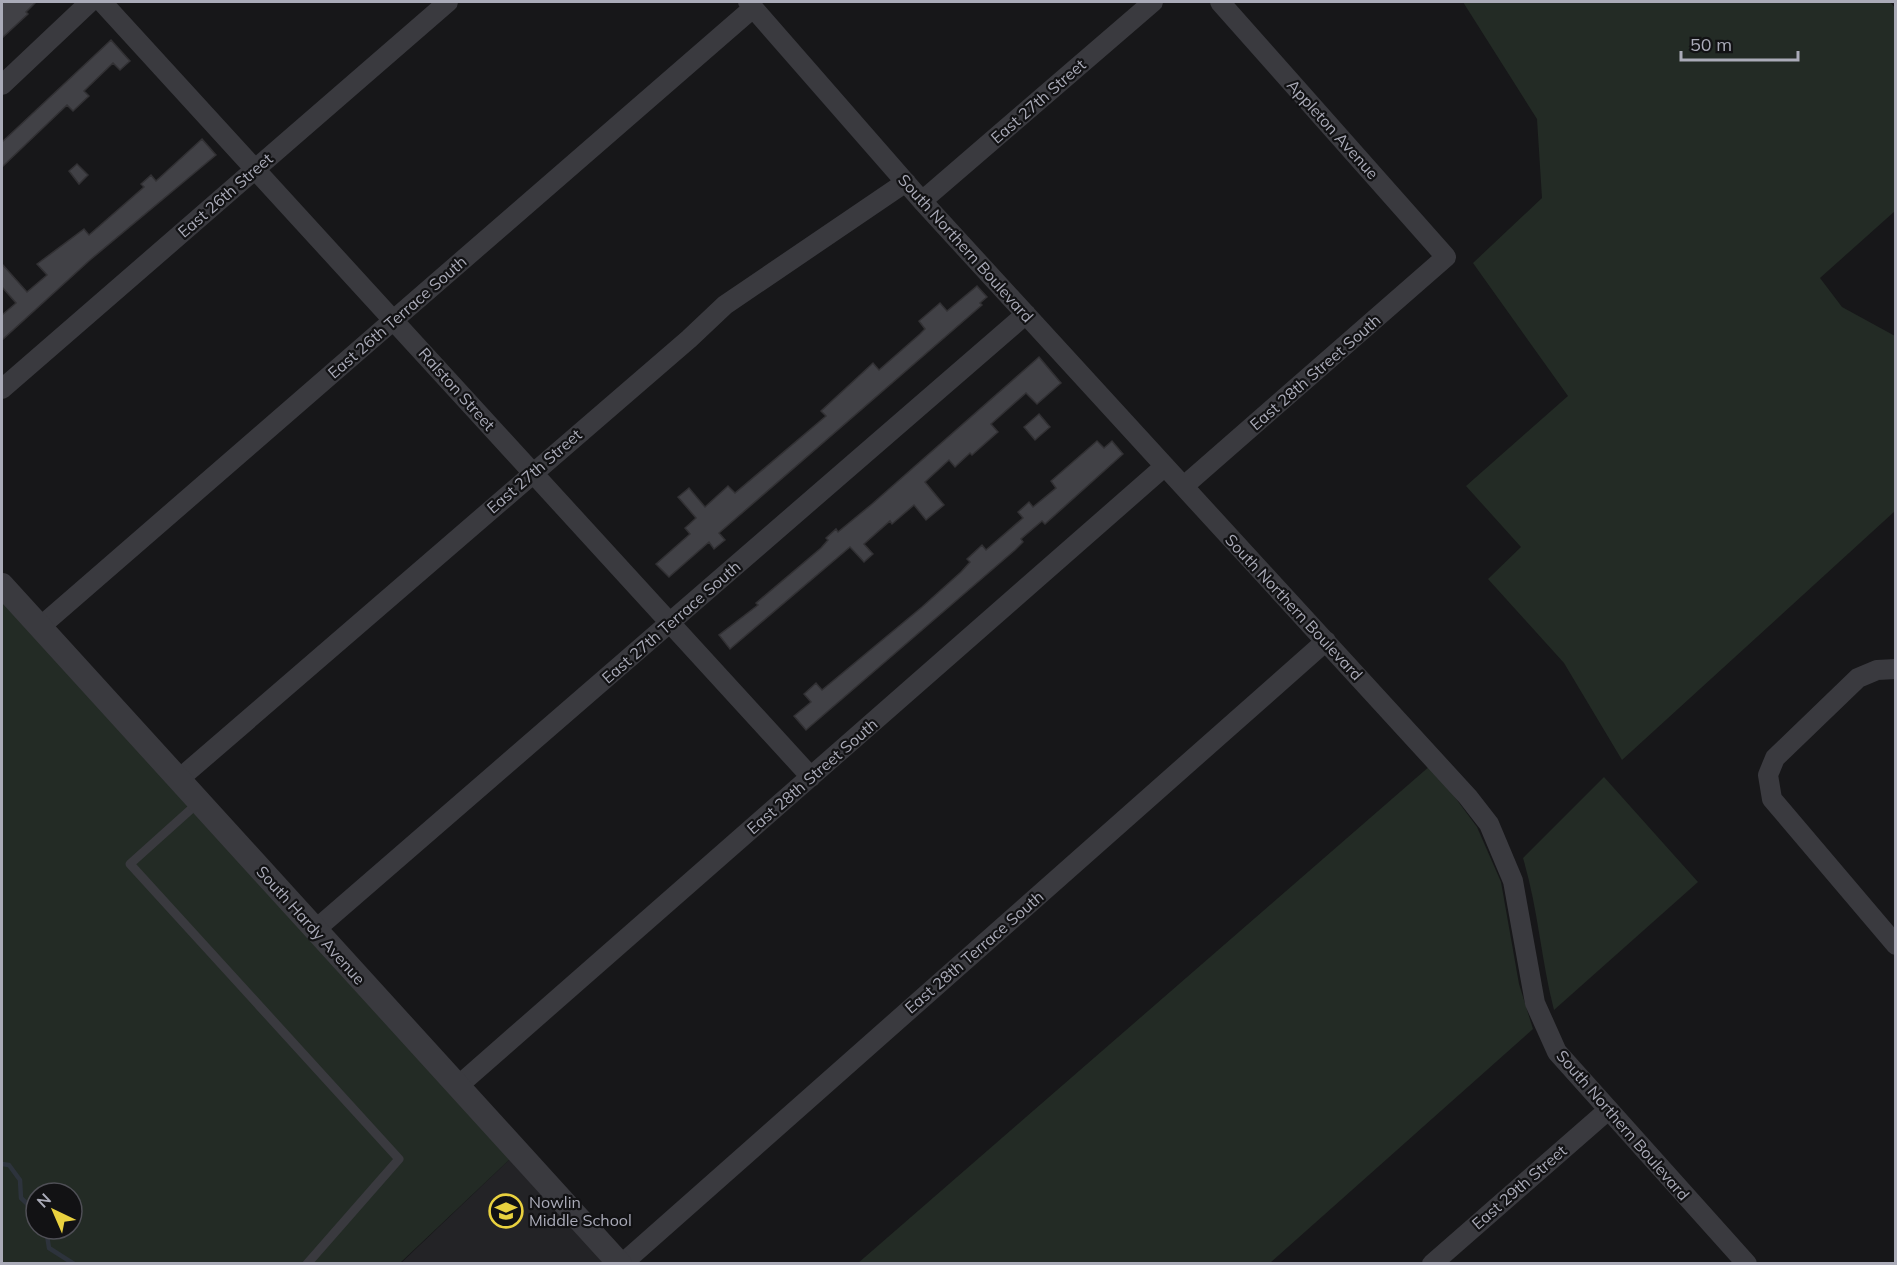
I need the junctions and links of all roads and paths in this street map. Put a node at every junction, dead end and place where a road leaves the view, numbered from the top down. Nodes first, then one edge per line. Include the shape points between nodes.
1 (90, 2) edge
2 (102, 2) edge
3 (448, 2) edge
4 (1153, 2) edge
5 (1220, 2) edge
6 (751, 4) edge
7 (2, 85) edge
8 (255, 169) junction
9 (906, 182) junction
10 (922, 201) junction
11 (1446, 257) joint
12 (1026, 314) junction
13 (394, 320) junction
14 (2, 389) edge
15 (1165, 466) junction
16 (533, 472) junction
17 (1184, 486) junction
18 (2, 585) edge
19 (670, 623) junction
20 (40, 627) junction
21 (1326, 641) junction
22 (1896, 669) edge
23 (811, 777) junction
24 (178, 780) junction
25 (199, 802) junction
26 (315, 930) junction
27 (1896, 945) edge
28 (458, 1086) junction
29 (1608, 1111) junction
30 (1440, 1261) edge
31 (307, 1263) edge
32 (621, 1263) edge
33 (1746, 1263) edge

1 - 7 street
2 - 8 street, Ralston Street
3 - 8 street, East 26th Street
4 - 10 street, East 27th Street
5 - 11 street, Appleton Avenue
6 - 9 street, South Northern Boulevard
6 - 13 street, East 26th Terrace South
8 - 13 street, Ralston Street
8 - 14 street, East 26th Street
9 - 10 street, South Northern Boulevard
9 - 16 street, East 27th Street via 725,304
10 - 12 street, South Northern Boulevard
11 - 17 street, East 28th Street South
12 - 15 street, South Northern Boulevard
12 - 19 street, East 27th Terrace South
13 - 16 street, Ralston Street
13 - 20 street, East 26th Terrace South
15 - 17 street, South Northern Boulevard
15 - 23 street, East 28th Street South
16 - 19 street, Ralston Street
16 - 24 street, East 27th Street
17 - 21 street, South Northern Boulevard
18 - 20 street, South Hardy Avenue
19 - 23 street, Ralston Street
19 - 26 street, East 27th Terrace South
20 - 24 street, South Hardy Avenue
21 - 29 street, South Northern Boulevard via 1489,824 1513,881 1535,1003 1557,1052
21 - 32 street, East 28th Terrace South
22 - 27 street via 1877,670 1858,678 1775,758 1768,775 1772,799
23 - 28 street, East 28th Street South
24 - 25 street, South Hardy Avenue
25 - 26 street, South Hardy Avenue
25 - 31 lane via 130,864 399,1159
26 - 28 street, South Hardy Avenue
28 - 32 street, South Hardy Avenue
29 - 30 street, East 29th Street
29 - 33 street, South Northern Boulevard

